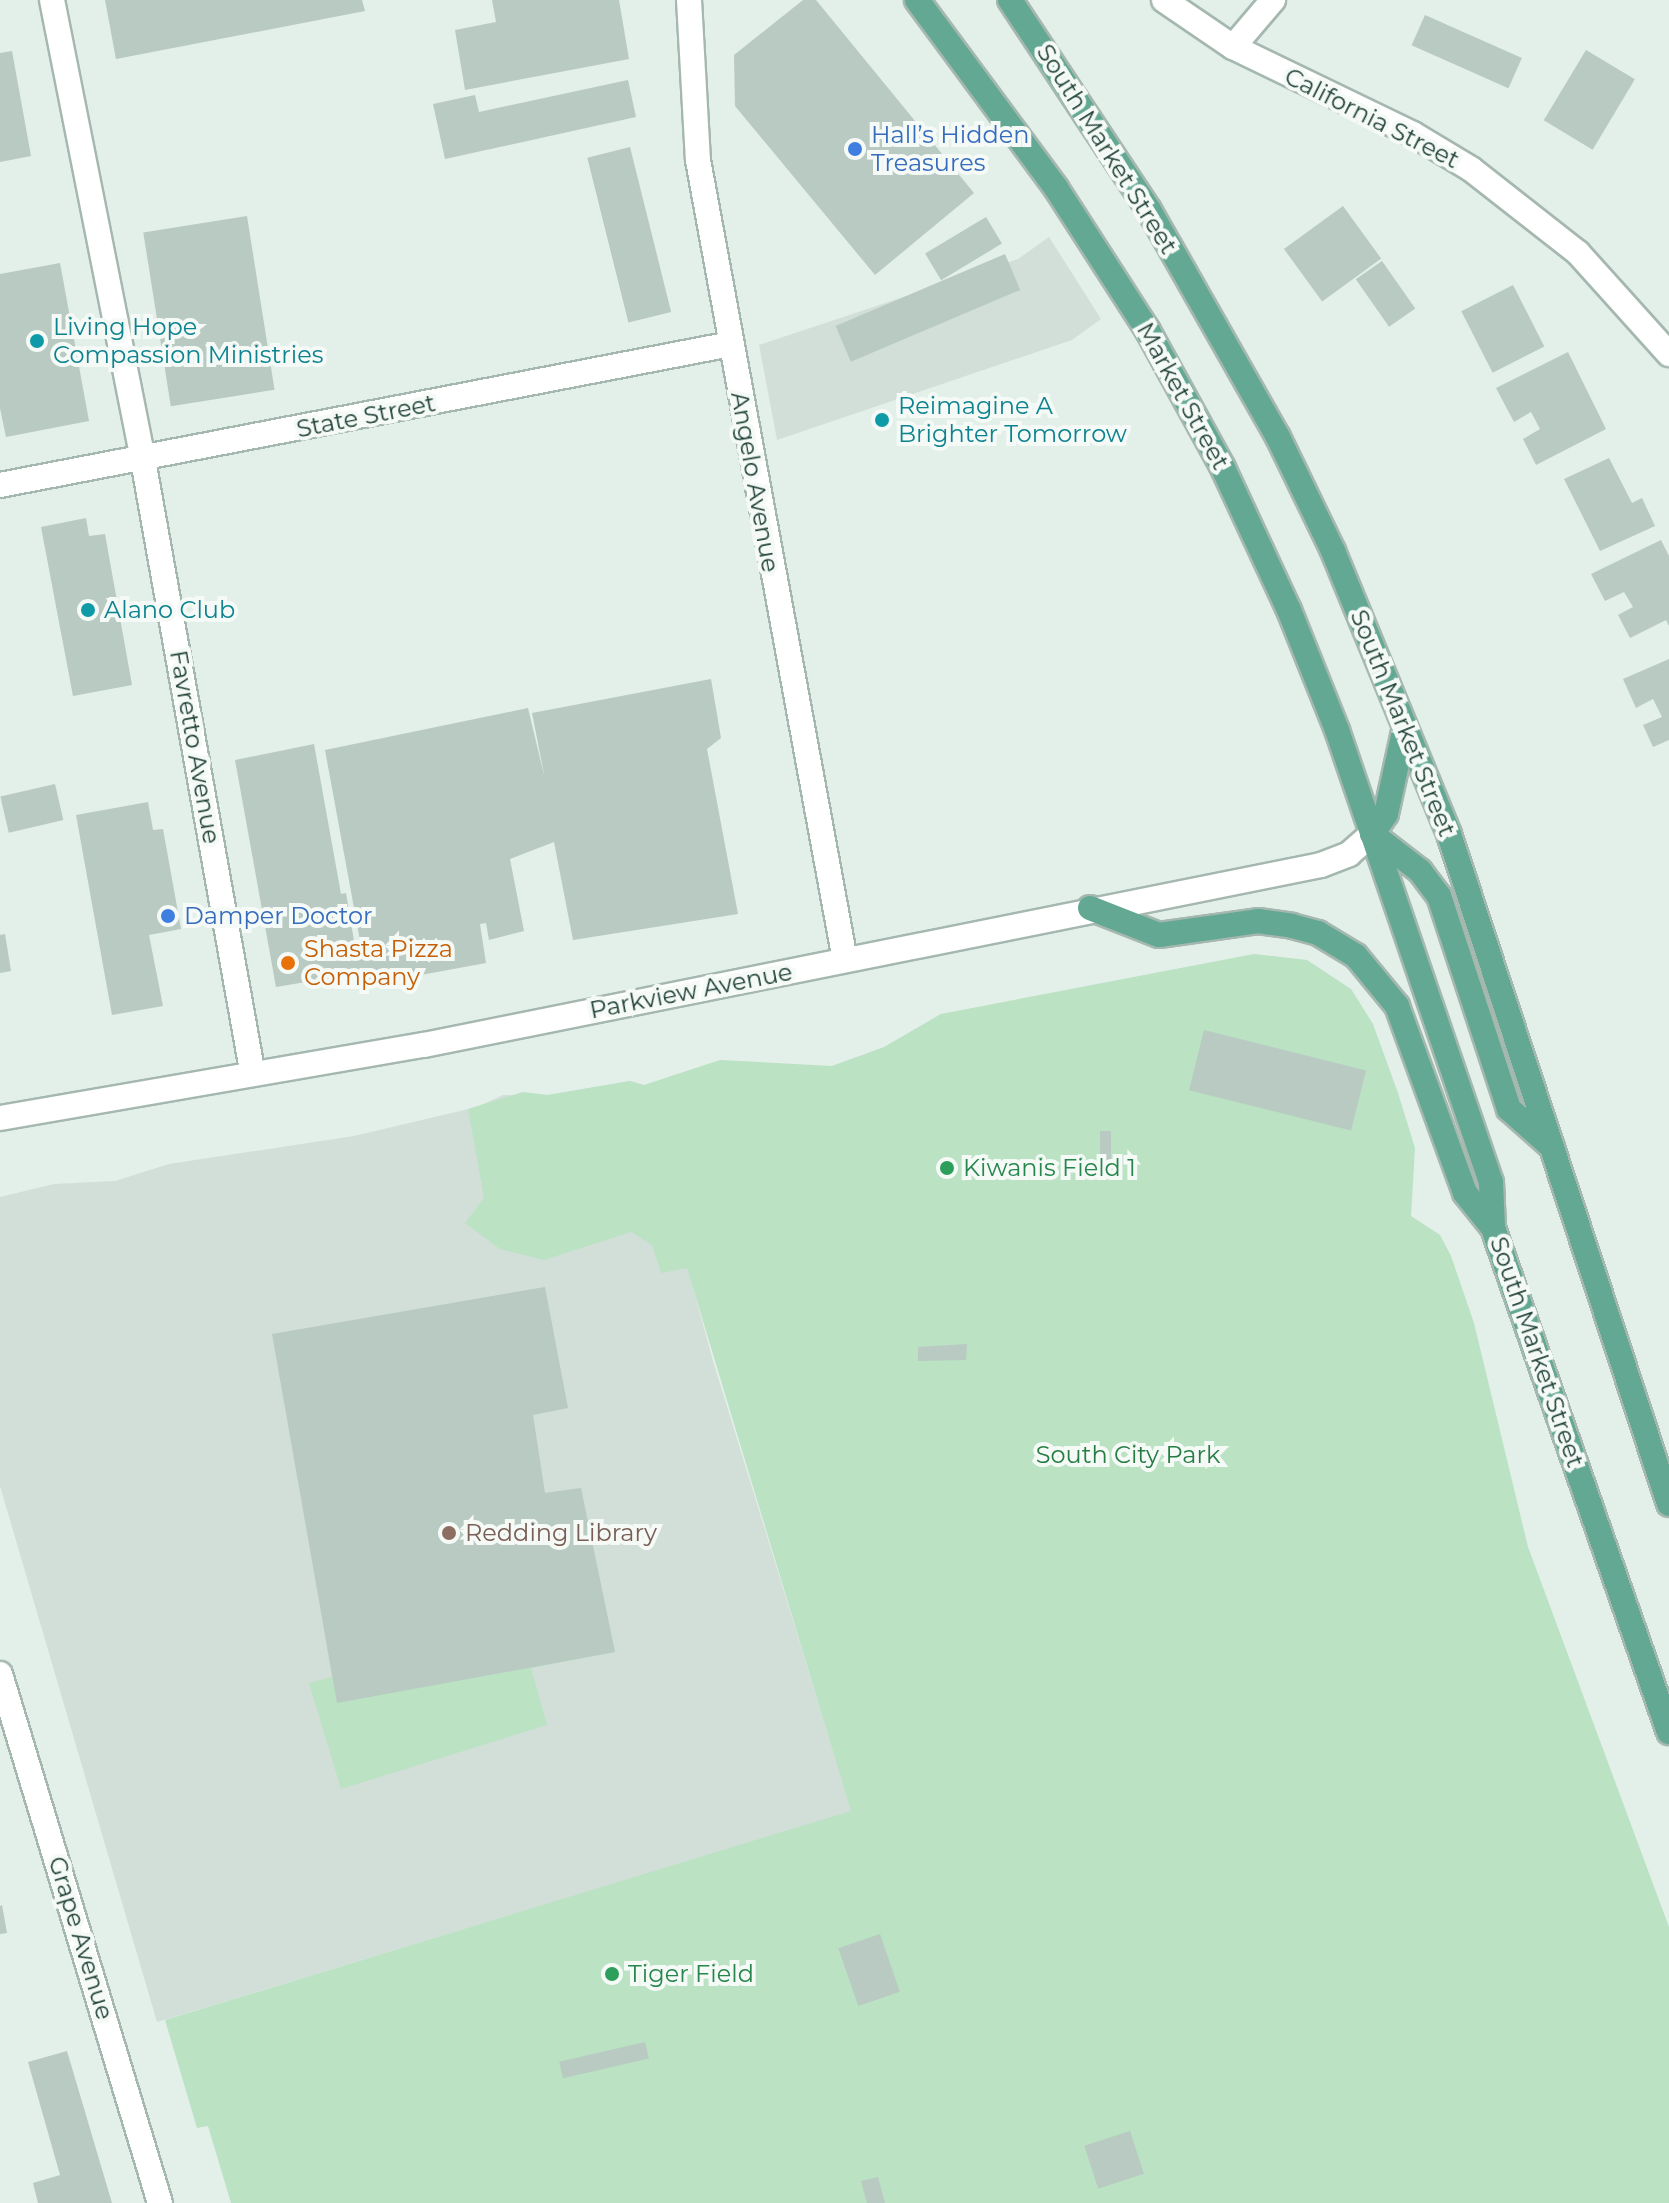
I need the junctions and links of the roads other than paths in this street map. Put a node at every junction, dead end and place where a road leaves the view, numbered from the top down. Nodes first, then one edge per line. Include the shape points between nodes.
1 (52, 0) edge
2 (689, 0) edge
3 (917, 0) edge
4 (1010, 0) edge
5 (1164, 0) edge
6 (1273, 0) edge
7 (1233, 47) junction
8 (731, 344) junction
9 (1669, 354) edge
10 (143, 460) junction
11 (0, 485) edge
12 (1405, 723) junction
13 (1372, 834) junction
14 (1090, 908) junction
15 (845, 960) junction
16 (252, 1070) junction
17 (0, 1118) edge
18 (1552, 1147) junction
19 (1493, 1228) junction
20 (1669, 1504) edge
21 (0, 1674) edge
22 (1669, 1732) edge
23 (160, 2203) edge

1 - 10 street, Favretto Avenue
2 - 8 street, Angelo Avenue via 698,160
3 - 13 main road, Market Street via 1056,188 1186,399 1289,610
4 - 12 main road, South Market Street via 1128,176 1278,437
5 - 7 street, California Street
6 - 7 street
7 - 9 street, California Street via 1413,134 1471,169 1578,253
8 - 10 street, State Street
8 - 15 street, Angelo Avenue
10 - 11 street, State Street
10 - 16 street, Favretto Avenue
12 - 13 main road via 1393,791
12 - 18 main road, South Market Street via 1449,834
13 - 14 street, Parkview Avenue via 1349,854 1321,865
13 - 18 main road via 1420,871 1439,896 1509,1109
13 - 19 main road, South Market Street via 1491,1182
14 - 15 street, Parkview Avenue
14 - 19 main road via 1159,935 1258,921 1292,926 1318,933 1356,956 1397,1006 1465,1193
15 - 16 street, Parkview Avenue via 424,1045
16 - 17 street, Parkview Avenue
18 - 20 main road, South Market Street
19 - 22 main road, South Market Street
21 - 23 street, Grape Avenue

